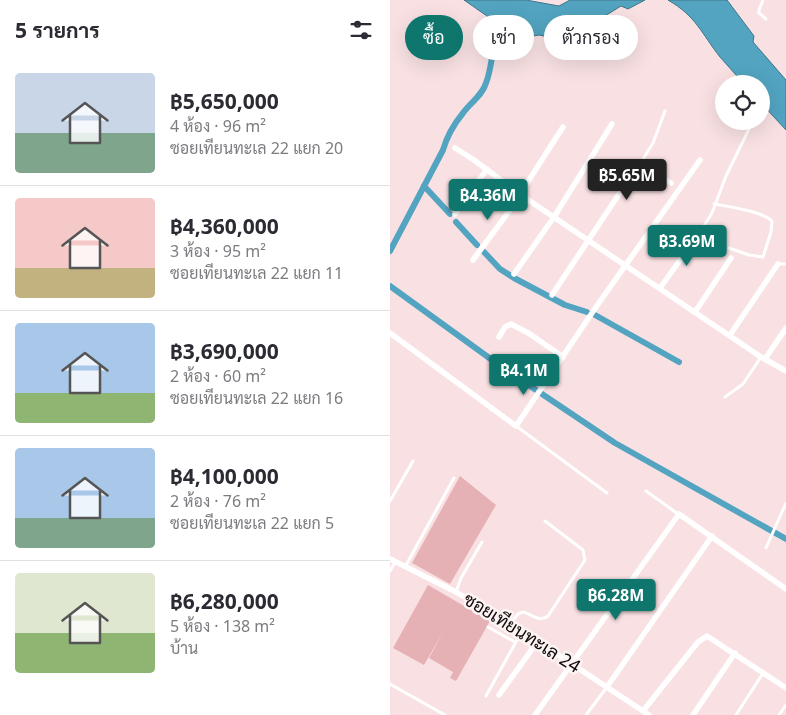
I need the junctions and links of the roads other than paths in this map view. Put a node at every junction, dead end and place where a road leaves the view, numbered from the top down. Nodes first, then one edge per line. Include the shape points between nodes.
1 (763, 0) edge
2 (766, 19) dead end
3 (665, 111) dead end
4 (612, 124) dead end
5 (563, 127) dead end
6 (748, 130) edge
7 (454, 148) dead end
8 (700, 160) dead end
9 (639, 164) junction
10 (487, 169) junction
11 (672, 183) dead end
12 (520, 195) junction
13 (714, 204) junction
14 (455, 214) dead end
15 (554, 217) junction
16 (699, 234) joint
17 (588, 240) junction
18 (730, 248) dead end
19 (731, 258) dead end
20 (473, 260) dead end
21 (778, 264) joint
22 (786, 264) edge
23 (626, 266) junction
24 (514, 274) dead end
25 (660, 288) junction
26 (552, 294) dead end
27 (695, 312) junction
28 (786, 328) edge
29 (390, 333) edge
30 (730, 335) junction
31 (499, 337) dead end
32 (563, 356) junction
33 (763, 358) junction
34 (786, 371) edge
35 (725, 397) dead end
36 (516, 426) junction
37 (413, 461) dead end
38 (454, 478) dead end
39 (646, 491) dead end
40 (607, 493) dead end
41 (390, 502) edge
42 (786, 503) edge
43 (679, 514) junction
44 (545, 521) dead end
45 (712, 536) junction
46 (482, 542) dead end
47 (766, 548) dead end
48 (392, 561) edge
49 (405, 568) junction
50 (390, 570) edge
51 (786, 589) edge
52 (456, 592) junction
53 (510, 624) junction
54 (488, 627) dead end
55 (522, 631) junction
56 (538, 641) junction
57 (516, 642) junction
58 (734, 653) junction
59 (572, 664) junction
60 (764, 672) junction
61 (390, 684) edge
62 (607, 687) junction
63 (786, 688) edge
64 (499, 695) dead end
65 (486, 696) dead end
66 (786, 705) edge
67 (644, 714) edge
68 (445, 715) edge
69 (535, 715) edge
70 (586, 715) edge
71 (693, 715) edge
72 (736, 715) edge
73 (779, 715) edge

1 - 2 lane via 759,13
3 - 9 lane via 653,143
4 - 15 street
5 - 12 street
6 - 13 lane
7 - 10 street
8 - 23 street
9 - 11 street
9 - 17 street
10 - 12 street
10 - 14 street
12 - 15 street
12 - 20 street
13 - 16 lane
13 - 18 lane via 772,221 763,257
15 - 17 street
15 - 24 street
16 - 25 street
17 - 23 street
17 - 26 street
19 - 27 street
21 - 22 lane
21 - 30 street
23 - 25 street
23 - 32 street
25 - 27 street
27 - 30 street
28 - 33 street
29 - 36 street
30 - 33 street
31 - 32 street via 511,324
32 - 36 street
33 - 34 street
33 - 35 lane via 743,384
36 - 40 lane
37 - 41 lane
38 - 49 lane
39 - 43 lane
42 - 47 lane
43 - 45 street
43 - 59 street
44 - 53 lane via 583,550 585,560 545,619 523,612
45 - 51 street
45 - 62 street
46 - 52 lane
48 - 49 street, ซอยเทียนทะเล 24
48 - 50 lane
49 - 52 street, ซอยเทียนทะเล 24
52 - 53 street, ซอยเทียนทะเล 24
53 - 55 street, ซอยเทียนทะเล 24
54 - 57 lane
55 - 56 street, ซอยเทียนทะเล 24
55 - 57 lane
56 - 59 street, ซอยเทียนทะเล 24
56 - 64 street
57 - 65 lane
58 - 60 street
58 - 67 street via 709,636 704,637
58 - 71 street
59 - 62 street, ซอยเทียนทะเล 24
59 - 69 street
60 - 63 street
60 - 72 lane
61 - 68 lane
62 - 67 street, ซอยเทียนทะเล 24
62 - 70 lane
66 - 73 lane

